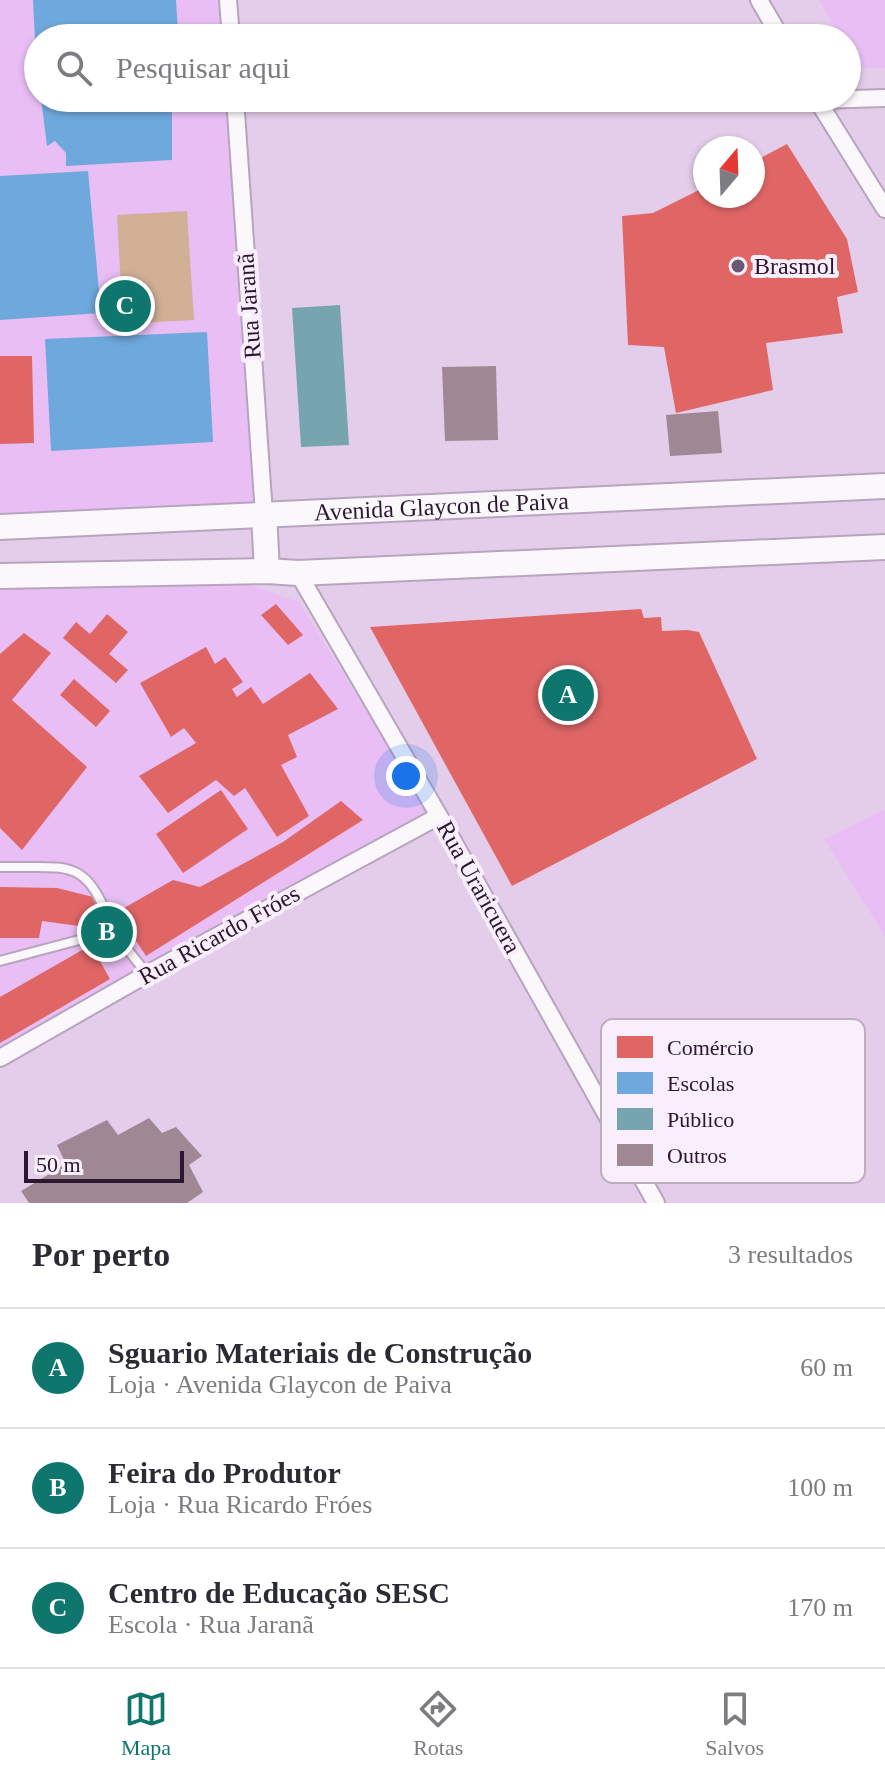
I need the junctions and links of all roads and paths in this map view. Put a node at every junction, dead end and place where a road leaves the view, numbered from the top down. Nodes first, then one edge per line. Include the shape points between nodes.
1 (228, 0) edge
2 (759, 0) edge
3 (230, 24) edge
4 (773, 24) edge
5 (861, 98) edge
6 (885, 98) edge
7 (236, 112) edge
8 (825, 112) edge
9 (885, 209) edge
10 (885, 486) edge
11 (264, 514) junction
12 (0, 527) edge
13 (885, 547) edge
14 (267, 571) junction
15 (298, 573) junction
16 (0, 576) edge
17 (439, 816) junction
18 (0, 867) edge
19 (113, 931) junction
20 (0, 961) edge
21 (147, 974) junction
22 (0, 1058) edge
23 (601, 1105) edge
24 (645, 1183) edge
25 (656, 1203) edge

1 - 3 street
2 - 4 street
5 - 6 street
7 - 11 street, Rua Jaranã
8 - 9 street
10 - 11 main road, Avenida Glaycon de Paiva
11 - 12 main road, Avenida Glaycon de Paiva
11 - 14 main road
13 - 15 main road
14 - 15 main road
14 - 16 main road
15 - 17 street, Rua Uraricuera
17 - 21 street, Rua Ricardo Fróes
17 - 23 street, Rua Uraricuera
18 - 19 lane via 73,870 90,880
19 - 20 lane
19 - 21 lane
21 - 22 street, Rua Ricardo Fróes
24 - 25 street, Rua Uraricuera

